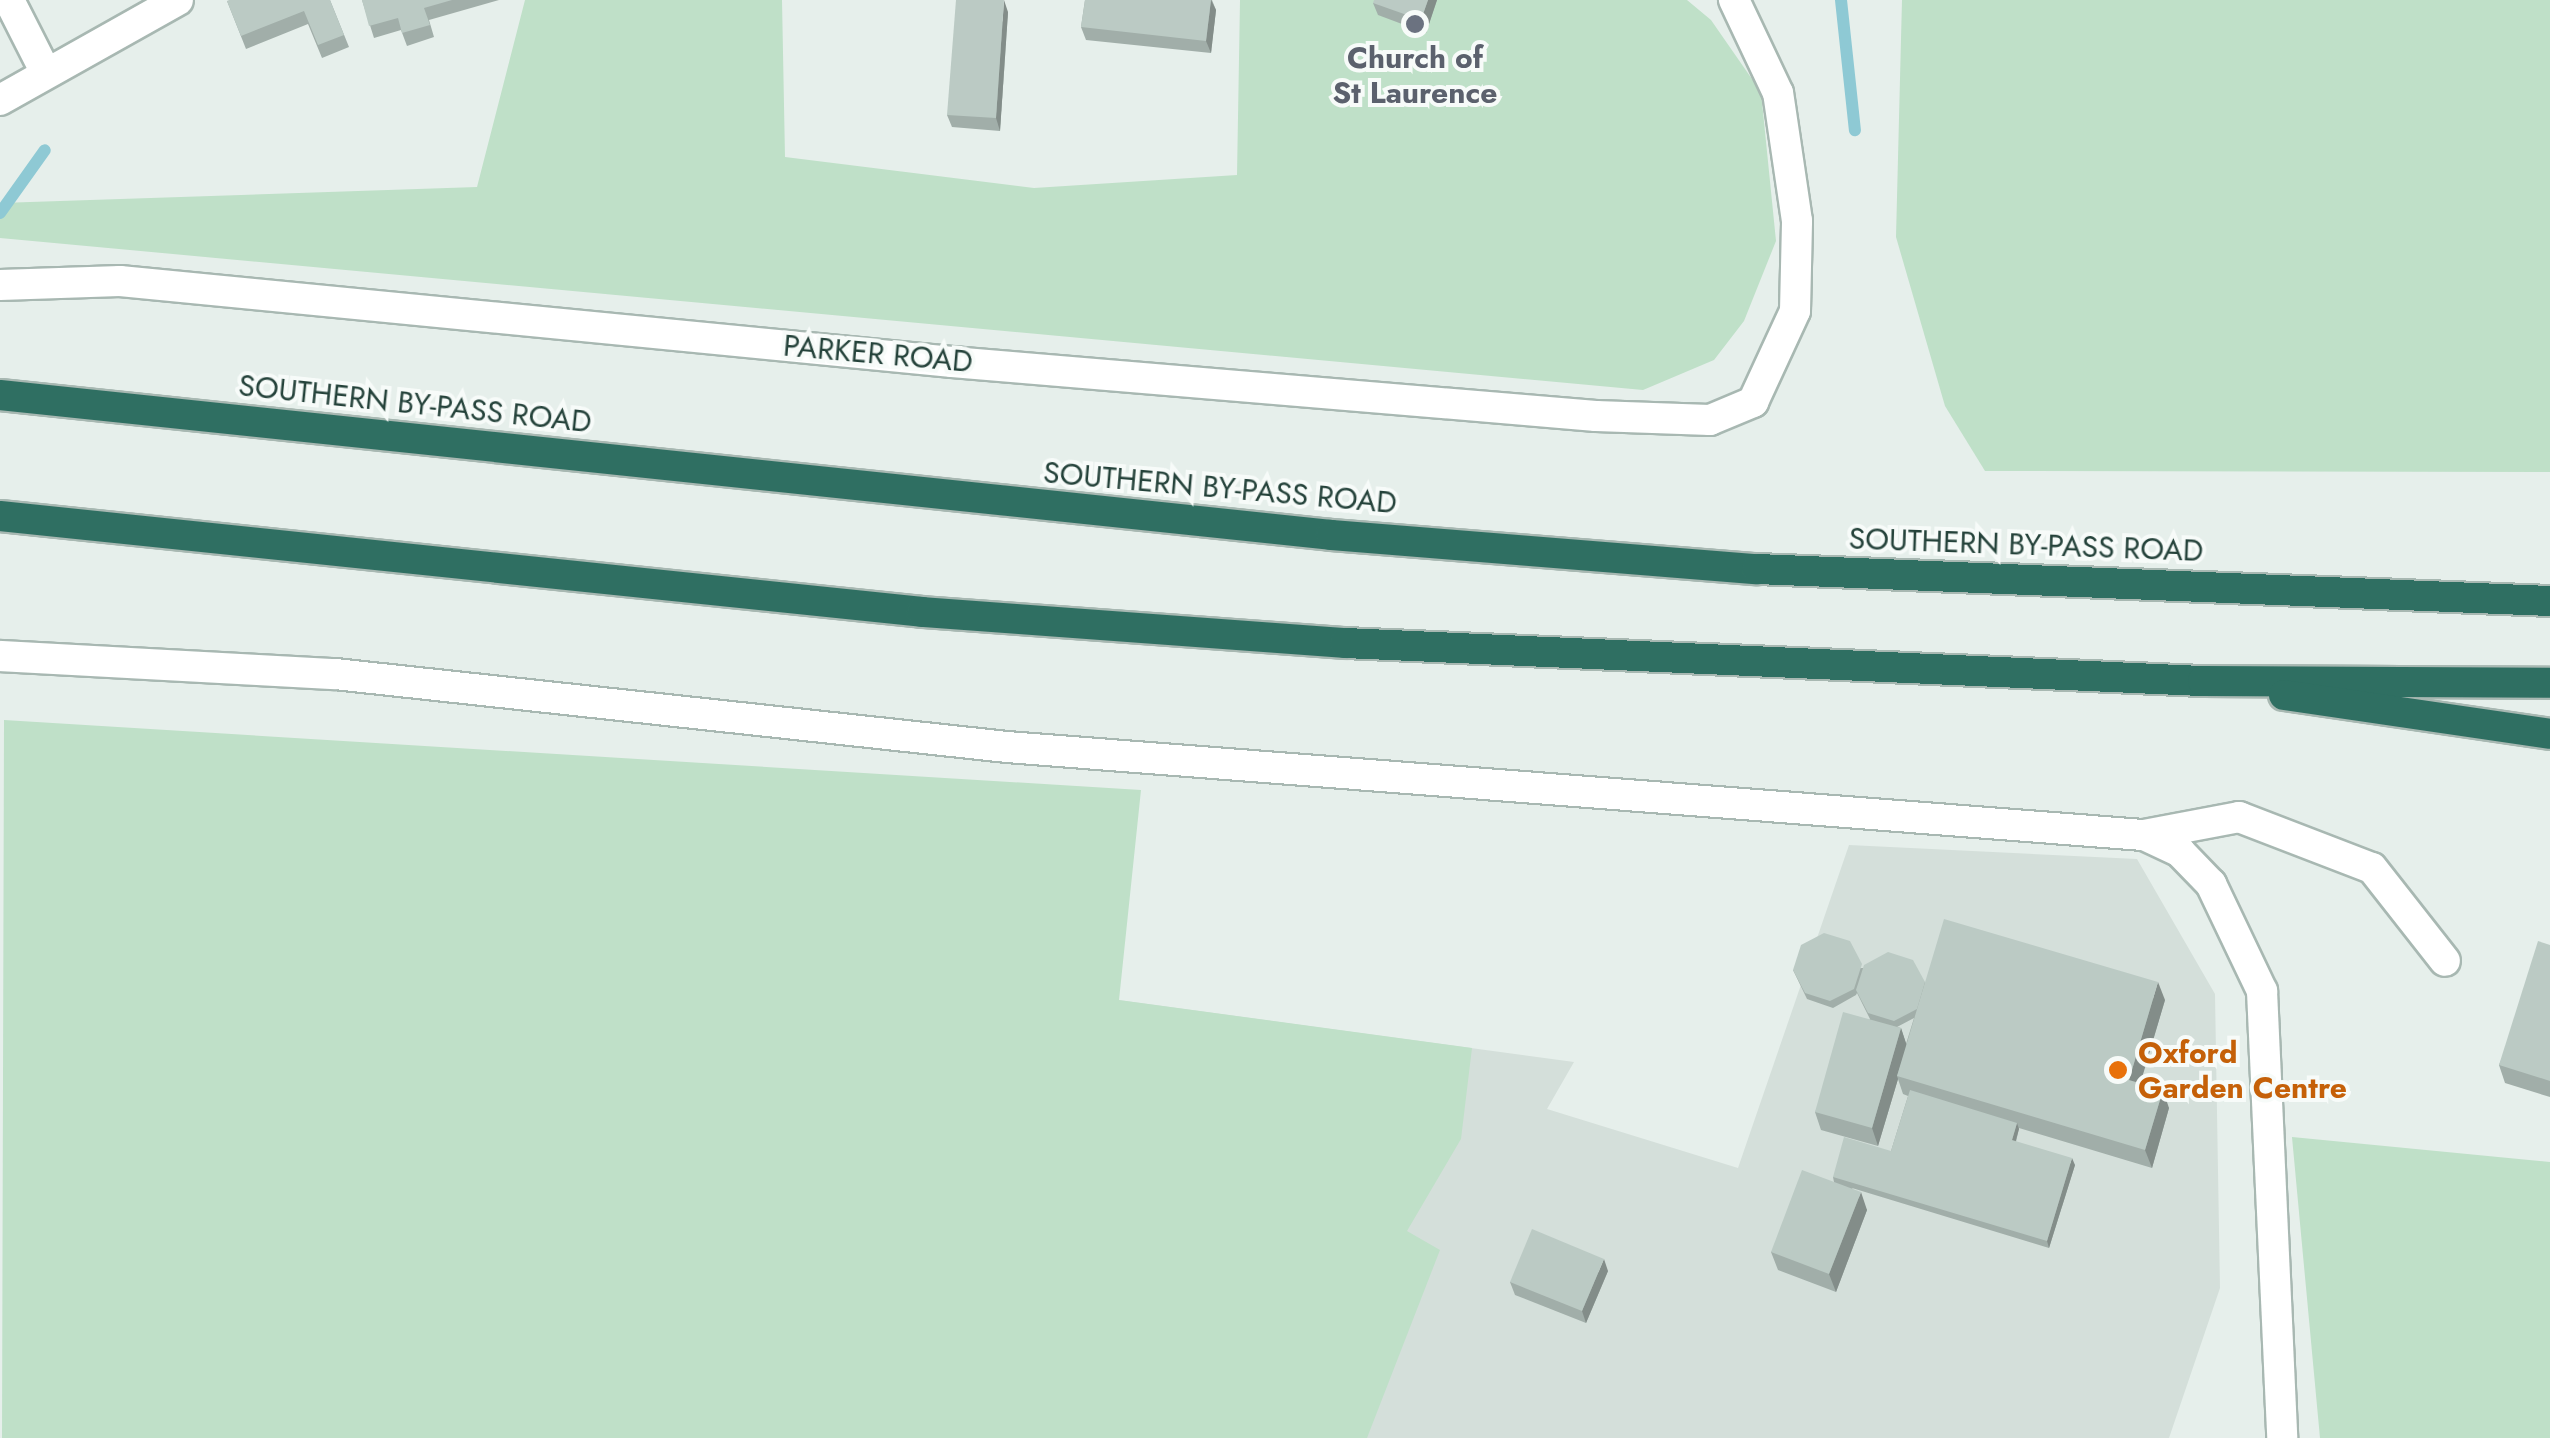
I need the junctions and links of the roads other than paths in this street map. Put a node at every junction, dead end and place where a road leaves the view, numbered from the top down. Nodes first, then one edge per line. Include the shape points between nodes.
1 (9, 0) edge
2 (178, 0) edge
3 (1739, 2) edge
4 (46, 70) junction
5 (0, 100) edge
6 (0, 284) edge
7 (0, 396) edge
8 (0, 516) edge
9 (2550, 592) edge
10 (2438, 598) junction
11 (2550, 600) edge
12 (0, 656) edge
13 (2202, 681) junction
14 (2550, 683) edge
15 (2550, 734) edge
16 (2144, 835) junction
17 (2446, 961) dead end
18 (2282, 1438) edge

1 - 4 street
2 - 4 street
3 - 6 street, PARKER ROAD via 1778,93 1797,221 1795,312 1753,402 1710,420 1596,416 668,336 120,281
4 - 5 street
7 - 10 highway, SOUTHERN BY-PASS ROAD via 1331,535 1756,569
8 - 13 highway via 941,614 1345,643
9 - 10 highway
10 - 11 highway
12 - 16 street via 335,674 1007,747
13 - 14 highway
13 - 15 highway
16 - 17 street via 2239,817 2372,868
16 - 18 street via 2180,852 2211,884 2262,991

